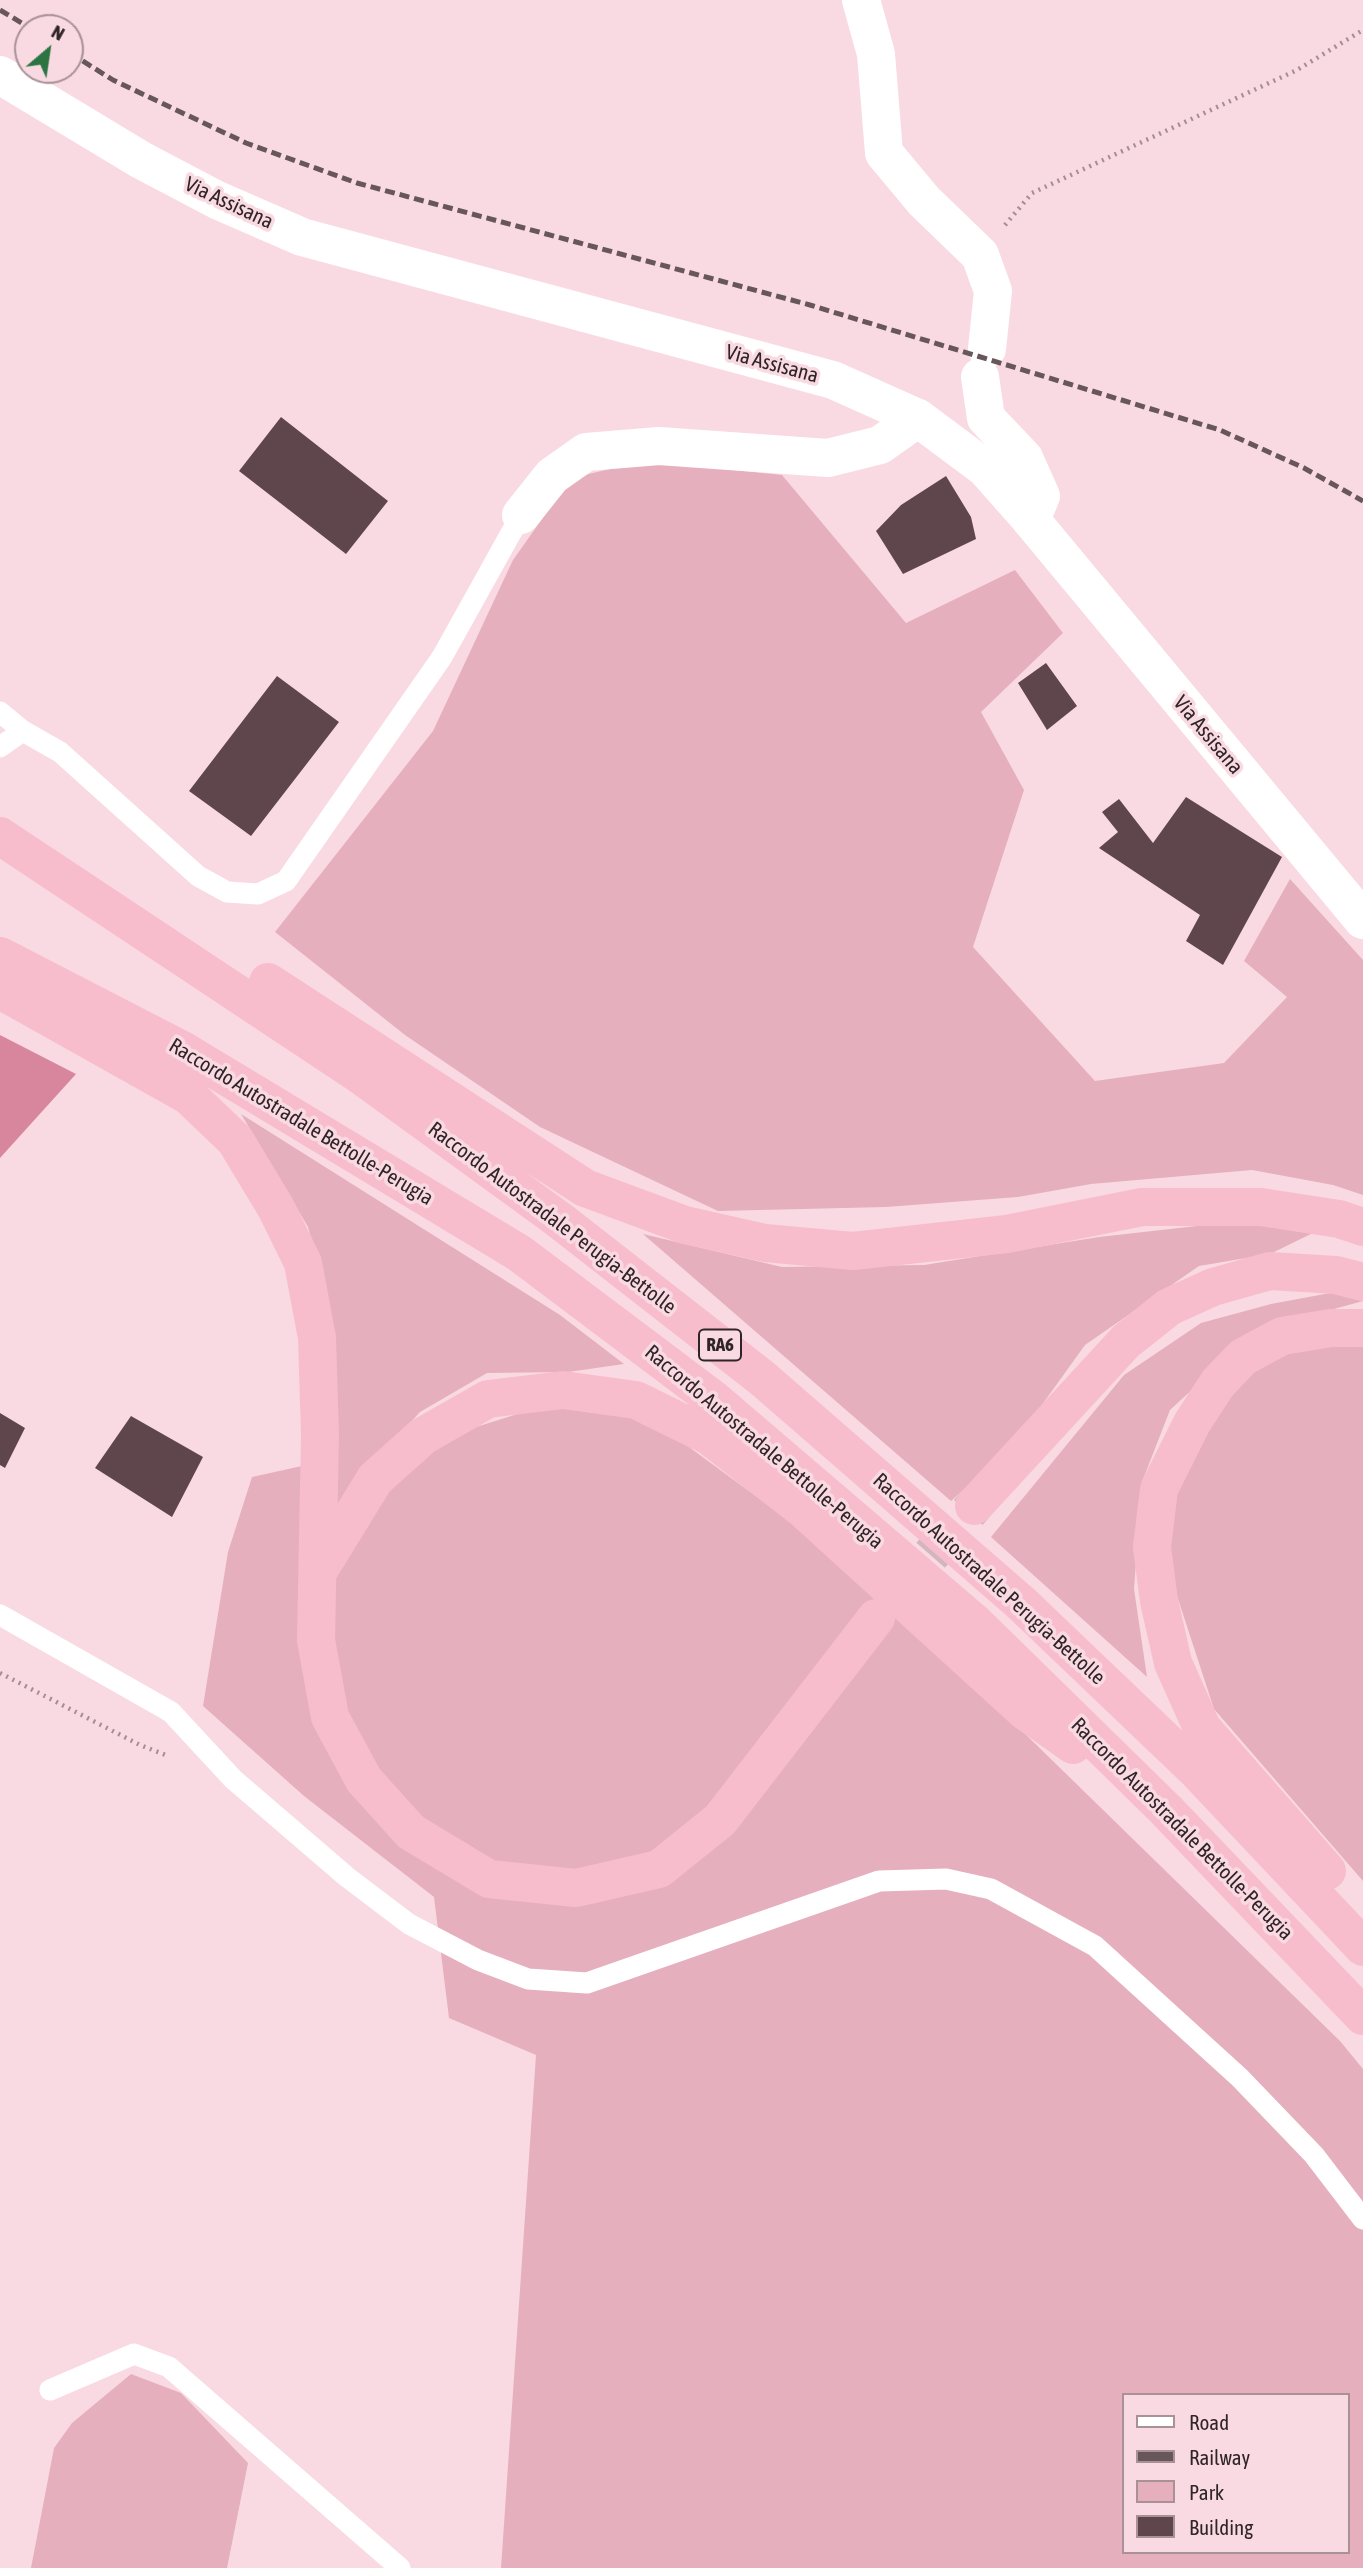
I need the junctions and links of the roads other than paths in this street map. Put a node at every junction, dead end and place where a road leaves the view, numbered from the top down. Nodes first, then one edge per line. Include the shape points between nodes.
1 (861, 0) edge
2 (0, 75) edge
3 (918, 418) junction
4 (521, 515) joint
5 (1031, 520) junction
6 (0, 712) edge
7 (23, 732) junction
8 (0, 747) edge
9 (0, 833) edge
10 (1363, 920) edge
11 (0, 956) edge
12 (0, 990) edge
13 (1363, 1227) edge
14 (1363, 1282) edge
15 (1363, 1328) edge
16 (974, 1506) tunnel mouth
17 (318, 1572) junction
18 (0, 1615) edge
19 (876, 1618) tunnel mouth
20 (1166, 1810) junction
21 (1363, 1912) edge
22 (1363, 1947) edge
23 (1363, 2015) edge
24 (1363, 2219) edge
25 (50, 2390) dead end
26 (400, 2568) edge

1 - 5 main road via 877,54 884,153 980,256 993,291 983,363 986,418 1024,458 1041,496
2 - 3 main road, Via Assisana via 152,166 302,237 833,380
3 - 4 main road via 880,445 828,458 659,446 586,452 552,476
3 - 5 main road, Via Assisana via 985,468
4 - 7 lane via 434,668 286,881 258,894 227,892 198,876 60,752
5 - 10 main road, Via Assisana
6 - 7 lane
7 - 8 lane
9 - 13 highway via 149,905 585,1188 685,1225 765,1243 853,1251 1007,1234 1142,1207 1261,1206
9 - 22 highway, Raccordo Autostradale Perugia-Bettolle / RA6 via 360,1074 558,1219 762,1378 1031,1612 1196,1770
11 - 20 highway, Raccordo Autostradale Bettolle-Perugia / RA6 via 184,1051 519,1253 713,1399 976,1624
12 - 17 highway via 189,1096 235,1140 276,1208 303,1264 317,1338
14 - 16 highway via 1336,1275 1270,1271 1213,1287 1168,1307 1126,1341
15 - 21 highway via 1282,1336 1244,1357 1218,1383 1159,1489 1152,1547 1173,1663 1202,1728
17 - 19 highway via 316,1640 330,1717 364,1780 411,1832 489,1879 576,1888 659,1869 720,1820
17 - 20 highway via 374,1479 423,1436 488,1399 563,1390 636,1400 709,1436 803,1509 1025,1711
18 - 24 lane via 171,1712 233,1779 409,1924 478,1960 528,1979 587,1983 879,1881 946,1879 991,1889 1095,1946 1240,2078 1314,2155
20 - 23 highway, Raccordo Autostradale Bettolle-Perugia / RA6
25 - 26 lane via 134,2354 169,2367

